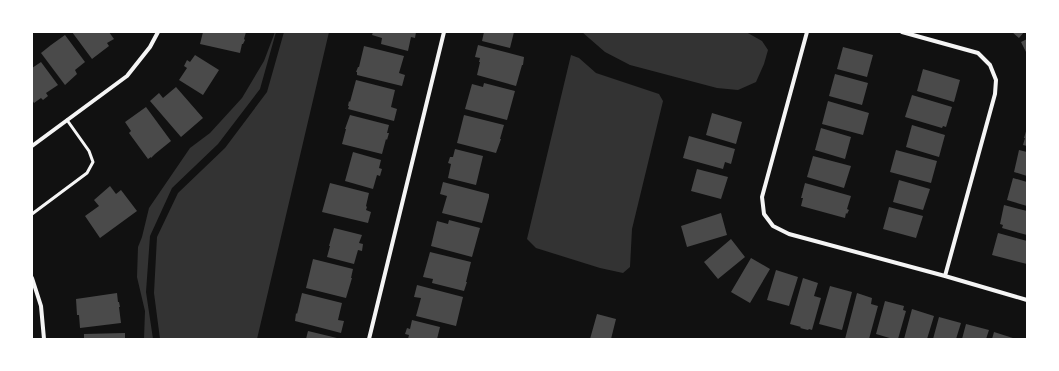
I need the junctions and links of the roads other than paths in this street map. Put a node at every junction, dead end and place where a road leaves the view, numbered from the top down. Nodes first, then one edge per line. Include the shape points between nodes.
1 (158, 32) edge
2 (444, 32) edge
3 (807, 32) edge
4 (902, 32) edge
5 (67, 120) junction
6 (32, 146) edge
7 (32, 214) edge
8 (945, 276) junction
9 (32, 278) edge
10 (1027, 300) edge
11 (44, 339) edge
12 (369, 339) edge

1 - 5 street via 128,76
2 - 12 street
3 - 8 street via 762,197 764,214 773,226 789,234
4 - 8 street via 978,53 990,65 996,80 995,94
5 - 6 street
5 - 7 lane via 89,151 93,162 87,173
8 - 10 street
9 - 11 street via 41,306

